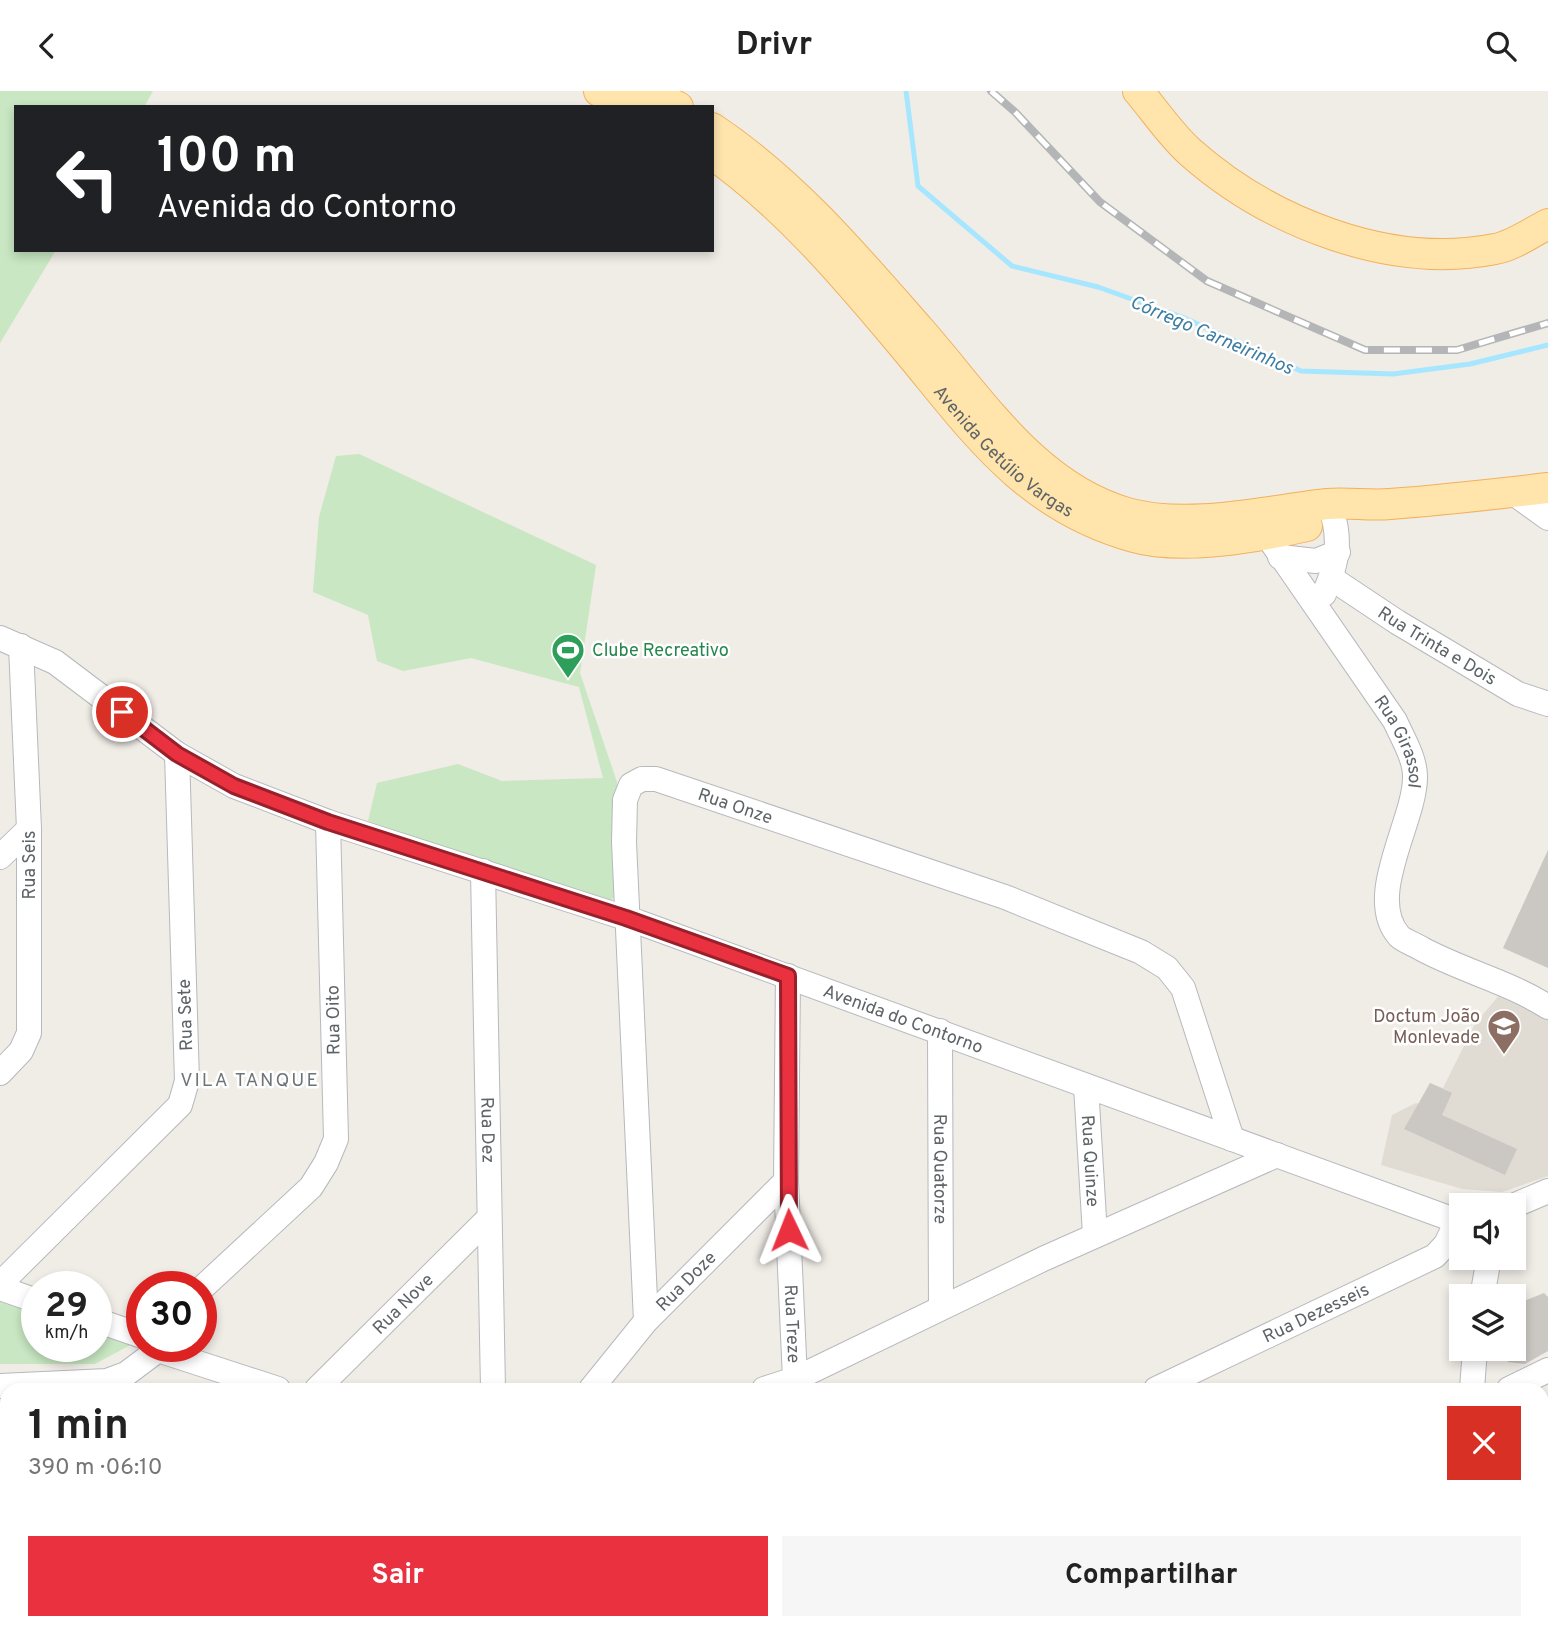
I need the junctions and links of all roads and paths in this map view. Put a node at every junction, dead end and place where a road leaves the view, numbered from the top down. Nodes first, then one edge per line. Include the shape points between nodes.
1 (599, 91) edge
2 (646, 91) edge
3 (1138, 91) edge
4 (630, 105) edge
5 (674, 105) edge
6 (714, 129) edge
7 (714, 156) edge
8 (1548, 224) edge
9 (966, 405) junction
10 (1548, 488) edge
11 (1512, 492) junction
12 (1332, 511) junction
13 (1548, 517) edge
14 (1267, 536) junction
15 (1338, 552) junction
16 (1331, 578) junction
17 (1317, 609) junction
18 (11, 642) edge
19 (1548, 704) edge
20 (177, 754) junction
21 (328, 822) junction
22 (29, 828) junction
23 (0, 857) edge
24 (483, 871) junction
25 (626, 918) junction
26 (788, 976) junction
27 (1548, 1007) edge
28 (940, 1031) junction
29 (0, 1073) edge
30 (1086, 1086) junction
31 (1232, 1139) junction
32 (1277, 1154) junction
33 (786, 1181) junction
34 (1548, 1191) edge
35 (1526, 1200) edge
36 (489, 1218) junction
37 (1449, 1220) edge
38 (1095, 1235) junction
39 (1449, 1240) edge
40 (217, 1274) edge
41 (0, 1286) edge
42 (21, 1295) edge
43 (941, 1307) junction
44 (646, 1321) junction
45 (1474, 1361) edge
46 (136, 1362) edge
47 (202, 1362) edge
48 (795, 1379) junction
49 (64, 1383) edge
50 (261, 1383) edge
51 (323, 1383) edge
52 (493, 1383) edge
53 (596, 1383) edge
54 (783, 1383) edge
55 (1169, 1383) edge
56 (1472, 1383) edge

1 - 4 main road
2 - 5 main road
3 - 8 main road via 1189,151 1227,180 1272,209 1353,241 1434,255 1498,249
6 - 9 main road, Avenida Getúlio Vargas via 802,199 922,332
7 - 9 main road, Avenida Getúlio Vargas via 810,239
9 - 14 main road, Avenida Getúlio Vargas via 1091,498 1127,513
10 - 11 main road, Avenida Getúlio Vargas
11 - 12 main road, Avenida Getúlio Vargas
11 - 13 street
12 - 14 main road, Avenida Getúlio Vargas
12 - 15 street
14 - 15 street via 1316,561
14 - 17 street, Rua Girassol
15 - 16 street
16 - 17 street
16 - 19 street, Rua Trinta e Dois via 1518,694
17 - 27 street, Rua Girassol via 1395,721 1415,776 1390,874 1388,913 1400,936
18 - 20 street, Avenida do Contorno via 55,662
18 - 22 street, Rua Seis
20 - 21 street, Avenida do Contorno via 234,786
20 - 41 street, Rua Sete via 187,1081 180,1105
21 - 24 street, Avenida do Contorno
21 - 40 street, Rua Oito via 336,1139 311,1187
22 - 23 street
22 - 29 street, Rua Seis via 29,1033 21,1051
24 - 25 street, Avenida do Contorno
24 - 36 street, Rua Dez
25 - 26 street, Avenida do Contorno
25 - 31 street, Rua Onze via 625,800 631,785 642,779 656,779 1005,897 1142,952 1167,968 1183,988
25 - 44 street, Rua Onze
26 - 28 street, Avenida do Contorno
26 - 33 street, Rua Treze
28 - 30 street, Avenida do Contorno
28 - 43 street, Rua Quatorze
30 - 31 street, Avenida do Contorno
30 - 38 street, Rua Quinze
31 - 32 street, Avenida do Contorno
32 - 37 street, Avenida do Contorno
32 - 38 street
33 - 44 street, Rua Doze
33 - 48 street, Rua Treze
34 - 35 street
36 - 51 street, Rua Nove
36 - 52 street, Rua Dez
38 - 43 street
39 - 55 street, Rua Dezesseis via 1435,1256
41 - 42 street
43 - 48 street
44 - 53 street, Rua Doze
45 - 56 street
46 - 49 street via 126,1374 107,1381
47 - 50 street
48 - 54 street

